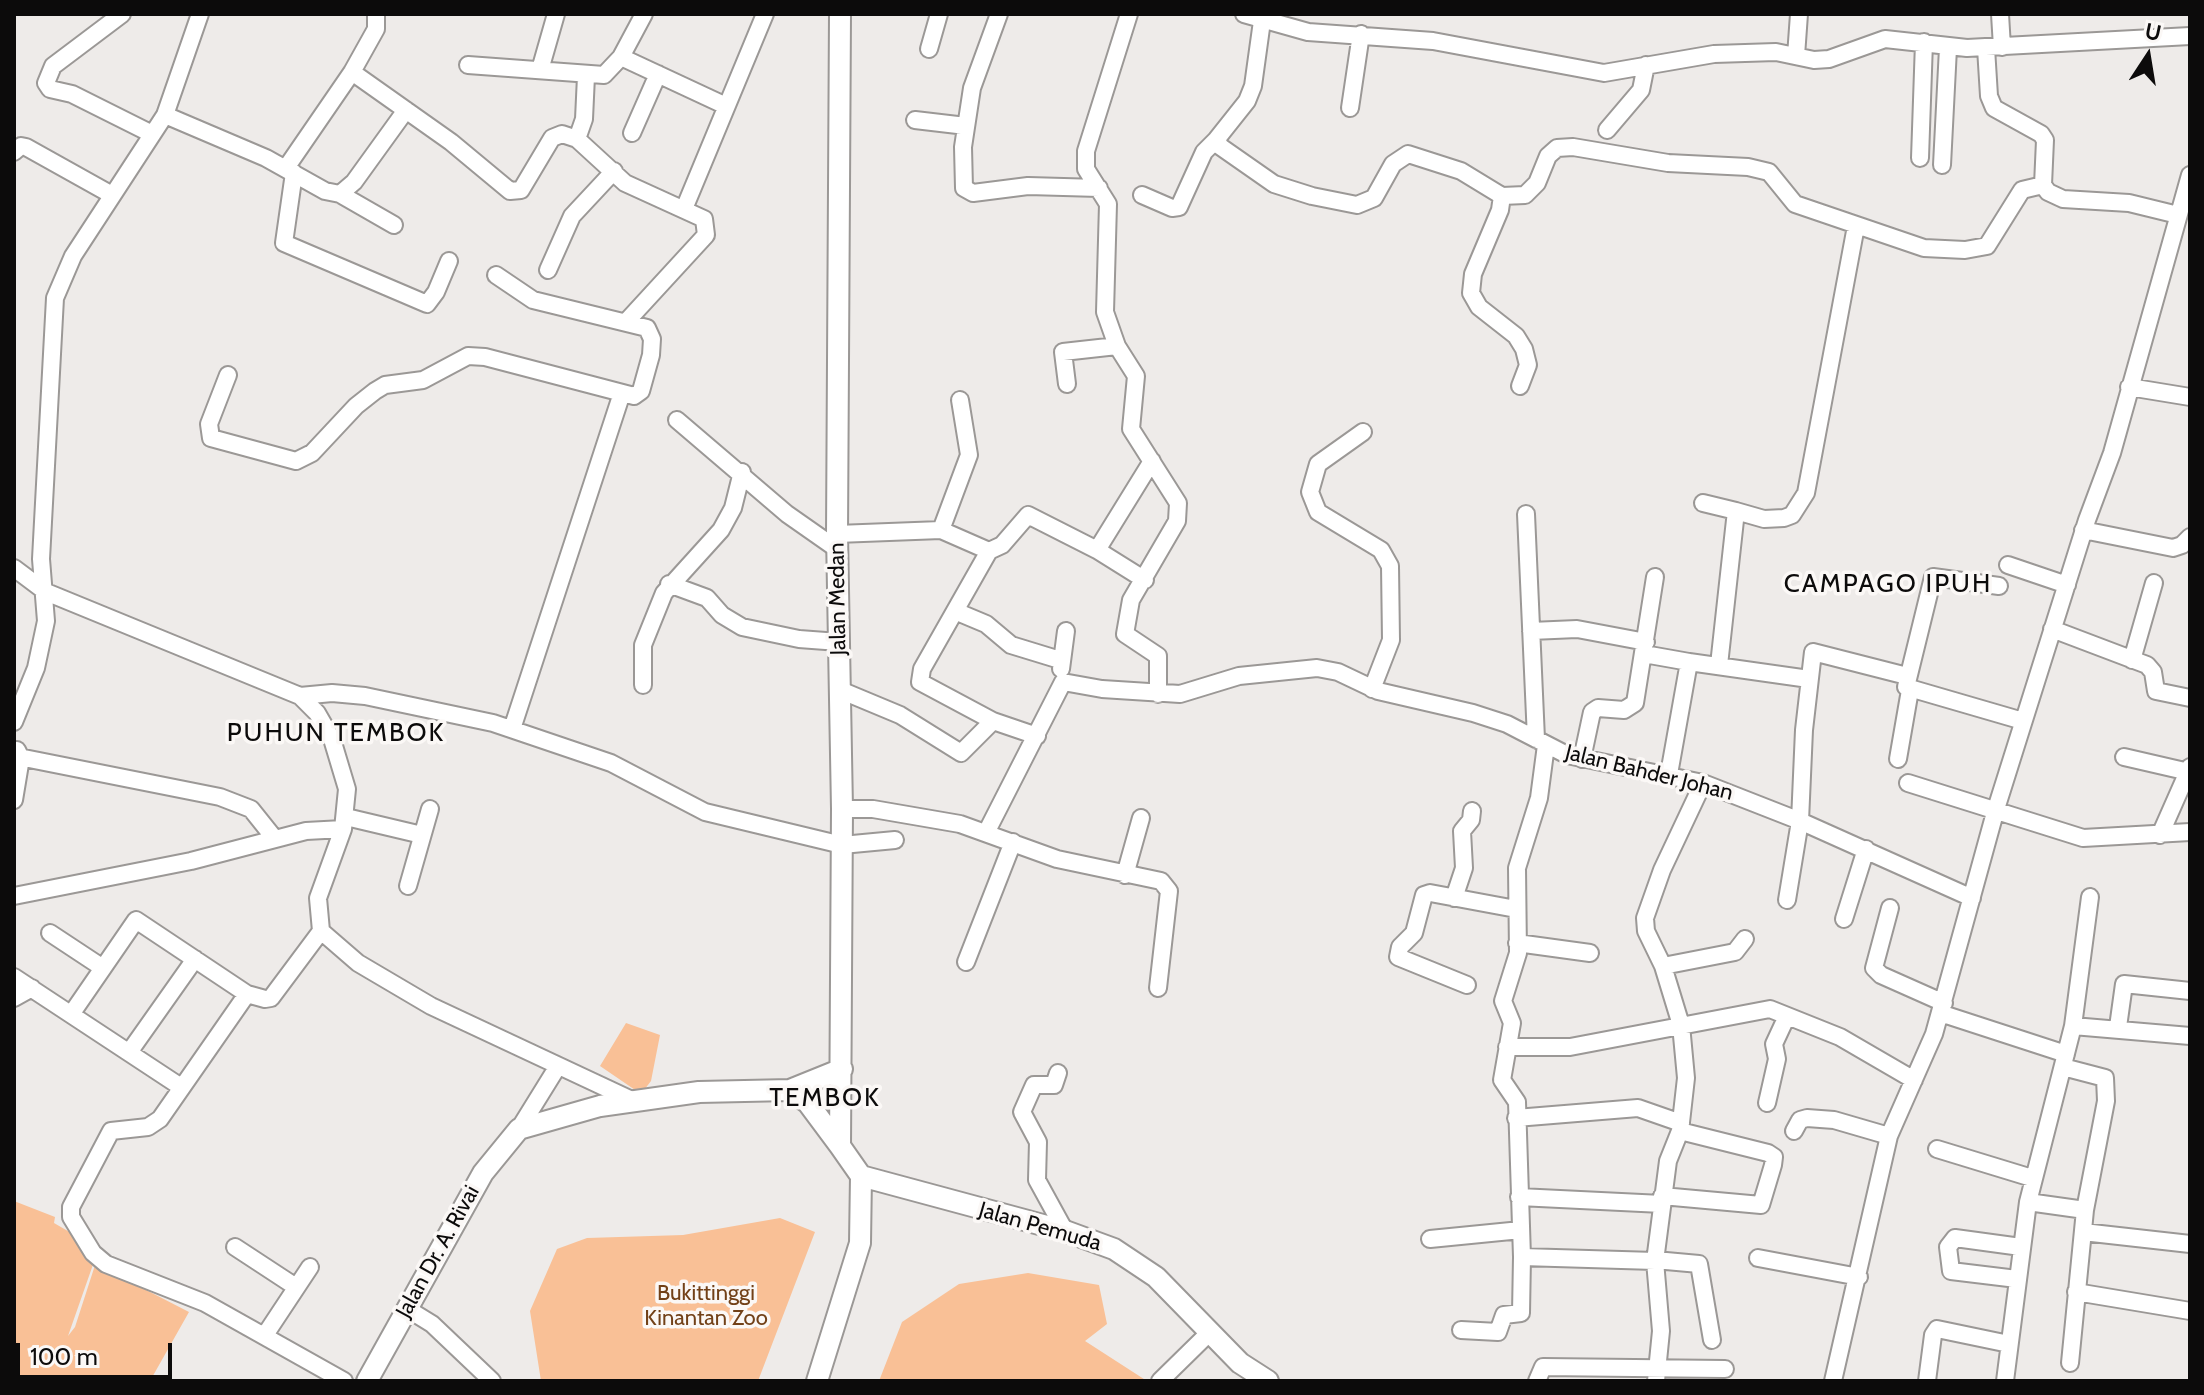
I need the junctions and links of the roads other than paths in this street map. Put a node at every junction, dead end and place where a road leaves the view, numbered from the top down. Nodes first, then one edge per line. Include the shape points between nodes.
1 (122, 14) edge
2 (200, 14) edge
3 (376, 14) edge
4 (556, 14) edge
5 (644, 14) edge
6 (765, 14) edge
7 (840, 14) edge
8 (939, 14) edge
9 (999, 14) edge
10 (1129, 14) edge
11 (1244, 14) edge
12 (1799, 14) edge
13 (2000, 14) edge
14 (1262, 21) junction
15 (1296, 22) edge
16 (1361, 34) junction
17 (2190, 36) edge
18 (1924, 42) junction
19 (1948, 48) junction
20 (1994, 48) junction
21 (929, 49) dead end
22 (1796, 56) junction
23 (621, 57) junction
24 (468, 65) dead end
25 (1646, 65) junction
26 (540, 70) junction
27 (352, 72) junction
28 (658, 74) junction
29 (586, 76) junction
30 (724, 105) junction
31 (1350, 108) dead end
32 (406, 110) junction
33 (165, 115) junction
34 (915, 120) dead end
35 (966, 126) junction
36 (1607, 130) dead end
37 (632, 133) dead end
38 (152, 134) junction
39 (577, 139) junction
40 (1216, 140) junction
41 (14, 152) edge
42 (1920, 158) dead end
43 (1942, 165) dead end
44 (290, 170) junction
45 (614, 171) junction
46 (2190, 175) edge
47 (2043, 185) junction
48 (1099, 188) junction
49 (340, 194) junction
50 (112, 195) junction
51 (1142, 195) dead end
52 (1502, 196) junction
53 (684, 209) junction
54 (2178, 215) junction
55 (394, 225) dead end
56 (1856, 226) junction
57 (449, 261) dead end
58 (548, 270) dead end
59 (496, 275) dead end
60 (626, 322) junction
61 (1117, 346) junction
62 (228, 375) dead end
63 (1067, 384) dead end
64 (1520, 386) dead end
65 (2129, 387) junction
66 (622, 393) junction
67 (2190, 397) edge
68 (960, 400) dead end
69 (677, 420) dead end
70 (1363, 432) dead end
71 (1152, 461) junction
72 (742, 472) junction
73 (1703, 503) dead end
74 (1736, 511) junction
75 (1526, 514) dead end
76 (941, 530) junction
77 (2083, 530) junction
78 (2190, 537) edge
79 (837, 542) junction
80 (1097, 550) junction
81 (989, 551) junction
82 (2008, 565) dead end
83 (14, 568) edge
84 (1655, 577) dead end
85 (1145, 580) junction
86 (2154, 583) dead end
87 (669, 584) junction
88 (2067, 585) junction
89 (1999, 586) dead end
90 (46, 592) junction
91 (955, 611) junction
92 (2052, 629) junction
93 (1066, 631) dead end
94 (1531, 631) junction
95 (839, 642) junction
96 (1645, 648) junction
97 (1060, 660) junction
98 (2132, 660) junction
99 (1689, 662) junction
100 (1719, 665) junction
101 (1809, 679) junction
102 (1063, 682) junction
103 (1908, 683) junction
104 (643, 685) dead end
105 (1372, 689) junction
106 (840, 690) junction
107 (1158, 694) junction
108 (300, 696) junction
109 (2190, 698) edge
110 (993, 721) junction
111 (2023, 721) junction
112 (14, 722) edge
113 (512, 729) junction
114 (1037, 736) junction
115 (1541, 742) junction
116 (16, 753) edge
117 (2124, 757) dead end
118 (1582, 759) junction
119 (1898, 759) dead end
120 (2189, 770) edge
121 (1669, 774) junction
122 (1703, 783) junction
123 (1908, 783) dead end
124 (14, 796) edge
125 (430, 809) dead end
126 (842, 809) junction
127 (1996, 809) junction
128 (1472, 811) dead end
129 (1141, 818) dead end
130 (1800, 821) junction
131 (344, 823) junction
132 (987, 831) junction
133 (2190, 832) edge
134 (422, 835) junction
135 (2160, 835) junction
136 (275, 839) junction
137 (895, 840) dead end
138 (1013, 842) junction
139 (842, 845) junction
140 (1866, 849) junction
141 (1125, 875) junction
142 (408, 886) dead end
143 (14, 896) edge
144 (2090, 897) dead end
145 (1454, 898) junction
146 (1972, 898) junction
147 (1787, 900) dead end
148 (1890, 908) dead end
149 (1512, 909) junction
150 (1844, 919) dead end
151 (321, 931) junction
152 (50, 933) dead end
153 (1745, 939) dead end
154 (1517, 943) junction
155 (1590, 953) dead end
156 (195, 959) junction
157 (966, 962) dead end
158 (1663, 966) junction
159 (103, 968) junction
160 (14, 977) edge
161 (1467, 985) dead end
162 (32, 988) junction
163 (1158, 988) dead end
164 (2190, 991) edge
165 (247, 994) junction
166 (14, 998) edge
167 (1942, 1008) junction
168 (72, 1013) junction
169 (1787, 1016) junction
170 (1681, 1025) junction
171 (2073, 1026) junction
172 (2118, 1027) junction
173 (2190, 1036) edge
174 (1507, 1047) junction
175 (130, 1051) junction
176 (2065, 1061) junction
177 (558, 1066) junction
178 (842, 1069) junction
179 (1058, 1073) dead end
180 (1914, 1080) junction
181 (181, 1087) junction
182 (790, 1090) junction
183 (636, 1102) junction
184 (1767, 1103) dead end
185 (1516, 1118) junction
186 (1680, 1127) junction
187 (519, 1129) junction
188 (1794, 1131) dead end
189 (1889, 1136) junction
190 (840, 1146) junction
191 (1937, 1149) dead end
192 (861, 1176) junction
193 (2032, 1178) junction
194 (1519, 1197) junction
195 (1662, 1200) junction
196 (2028, 1202) junction
197 (2085, 1210) junction
198 (1521, 1230) junction
199 (1065, 1231) junction
200 (2083, 1232) junction
201 (1430, 1239) dead end
202 (2190, 1244) edge
203 (235, 1247) dead end
204 (2021, 1247) junction
205 (1522, 1257) junction
206 (1758, 1258) dead end
207 (1655, 1260) junction
208 (310, 1267) dead end
209 (1859, 1277) junction
210 (2017, 1279) junction
211 (296, 1287) junction
212 (2076, 1292) junction
213 (406, 1308) junction
214 (2190, 1311) edge
215 (1461, 1330) dead end
216 (1211, 1331) junction
217 (265, 1335) junction
218 (1712, 1340) dead end
219 (2009, 1344) junction
220 (2070, 1363) dead end
221 (1725, 1369) dead end
222 (1657, 1376) edge
223 (344, 1381) edge
224 (367, 1381) edge
225 (492, 1381) edge
226 (817, 1381) edge
227 (1160, 1381) edge
228 (1268, 1381) edge
229 (1537, 1381) edge
230 (1833, 1381) edge
231 (1927, 1381) edge
232 (2005, 1381) edge

1 - 38 street via 53,66 46,83
2 - 33 street
3 - 27 street via 376,29
4 - 26 street
5 - 23 street
6 - 30 street
7 - 79 main road, Jalan Medan
8 - 21 street
9 - 35 street via 972,88
10 - 48 street via 1086,151 1086,169
11 - 14 street
12 - 22 street
13 - 20 street
14 - 15 street
14 - 40 street via 1253,86
15 - 16 street
16 - 25 street via 1433,41 1604,73
16 - 31 street
17 - 20 street
18 - 19 street
18 - 22 street via 1885,39 1829,59
18 - 42 street
19 - 20 street
19 - 43 street
20 - 47 street via 1989,96 1994,108 2045,140
22 - 25 street via 1714,54
23 - 28 street
23 - 29 street via 604,75
24 - 26 street
25 - 36 street via 1641,90
26 - 29 street
27 - 32 street
27 - 44 street
28 - 30 street
28 - 37 street
29 - 39 street via 584,119
30 - 53 street
32 - 39 street via 515,193 552,138 562,134
32 - 49 street
33 - 38 street
33 - 44 street
34 - 35 street
35 - 48 street via 967,192 1028,186
38 - 50 street
39 - 45 street
40 - 51 street via 1204,152 1179,207
40 - 52 street via 1274,184 1357,205 1374,198 1393,164 1408,154 1461,171
41 - 50 street via 26,147
44 - 49 street
44 - 57 street via 284,243 427,304
45 - 53 street via 645,194
45 - 58 street via 572,216
46 - 54 street
47 - 54 street via 2063,199 2129,203
47 - 56 street via 2022,190 1987,246 1924,248
48 - 61 street via 1110,217 1105,312
49 - 55 street
50 - 90 street via 73,256 55,298 41,559
52 - 56 street via 1525,195 1537,183 1548,156 1557,148 1573,147 1769,172 1795,204
52 - 64 street via 1471,293 1524,349 1528,365
53 - 60 street via 704,219 706,235
54 - 65 street
56 - 74 street via 1806,493 1792,515 1784,518
59 - 60 street via 533,300
60 - 66 street via 647,328 652,339 641,391 634,396
61 - 63 street via 1063,352
61 - 71 street via 1136,376 1131,429
62 - 66 street via 209,424 211,438 296,461 312,453 375,391 423,380 468,356
65 - 67 street
65 - 77 street via 2112,453
66 - 113 street
68 - 76 street via 969,455
69 - 72 street
70 - 105 street via 1318,464 1310,492 1318,512 1381,550 1390,566 1391,640
71 - 80 street
71 - 85 street via 1179,512
72 - 79 street via 787,514
72 - 87 street via 721,530
73 - 74 street
74 - 100 street
75 - 94 street
76 - 79 street
76 - 81 street
77 - 78 street via 2173,548
77 - 88 street
79 - 95 main road, Jalan Medan
80 - 81 street via 1028,515 1002,545
80 - 85 street
81 - 91 street
82 - 88 street
83 - 90 street
84 - 96 street
85 - 107 street via 1131,600 1125,634 1158,656
86 - 98 street
87 - 95 street via 707,598 742,627
87 - 104 street via 643,645
88 - 92 street
89 - 103 street via 1933,577
90 - 108 street
90 - 112 street via 36,668
91 - 97 street via 986,624 1011,645
91 - 110 street via 920,682
92 - 98 street
92 - 111 street
93 - 97 street
94 - 96 street via 1577,629
94 - 115 street
95 - 106 main road, Jalan Medan
96 - 99 street
96 - 118 street via 1635,703 1624,710 1592,712
97 - 102 street
98 - 109 street via 2153,672 2156,691
99 - 100 street
99 - 121 street
100 - 101 street
101 - 103 street via 1813,652
101 - 130 street
102 - 107 street, Jalan Bahder Johan
102 - 114 street
103 - 111 street
103 - 119 street
105 - 107 street, Jalan Bahder Johan via 1317,668 1239,676 1180,694
105 - 115 street, Jalan Bahder Johan via 1473,713
106 - 110 street via 900,715 961,753
106 - 126 main road, Jalan Medan
108 - 113 street via 365,696
108 - 131 street via 332,739 347,789
110 - 114 street
111 - 127 street
113 - 139 street via 611,763 705,812
114 - 132 street
115 - 118 street, Jalan Bahder Johan
115 - 149 street via 1539,798 1517,868
116 - 124 street
116 - 136 street via 220,797 251,809
117 - 120 street
118 - 121 street, Jalan Bahder Johan
120 - 135 street
121 - 122 street, Jalan Bahder Johan
122 - 130 street, Jalan Bahder Johan
122 - 158 street via 1645,918
123 - 127 street
125 - 134 street
126 - 132 street via 897,812
126 - 139 main road, Jalan Medan
127 - 135 street via 2083,838
127 - 146 street
128 - 145 street via 1462,831 1464,868
129 - 141 street
130 - 140 street, Jalan Bahder Johan
130 - 147 street
131 - 134 street
131 - 136 street
131 - 151 street via 318,898
132 - 138 street
133 - 135 street
134 - 142 street
136 - 143 street
137 - 139 street
138 - 141 street
138 - 157 street
139 - 178 main road, Jalan Medan
140 - 146 street, Jalan Bahder Johan
140 - 150 street
141 - 163 street via 1161,881 1169,891
144 - 171 street
145 - 149 street
145 - 161 street via 1424,895 1414,933 1398,957
146 - 167 street
148 - 167 street via 1874,968
149 - 154 street
151 - 165 street via 271,998
151 - 177 street via 358,963 431,1006
152 - 159 street
153 - 158 street via 1735,952
154 - 155 street
154 - 174 street via 1503,1001 1512,1018
156 - 159 street via 136,920
156 - 165 street
156 - 175 street
158 - 170 street
159 - 168 street
160 - 162 street
162 - 166 street
162 - 168 street
164 - 172 street via 2124,984
165 - 181 street
167 - 176 street
167 - 180 street
168 - 175 street
169 - 170 street via 1763,1010
169 - 180 street via 1840,1037
169 - 184 street via 1774,1044 1777,1059
170 - 174 street via 1570,1047
170 - 186 street via 1686,1078
171 - 172 street
171 - 176 street
172 - 173 street
174 - 185 street via 1502,1080 1517,1102
175 - 181 street
176 - 193 street
176 - 197 street via 2105,1078 2106,1101
177 - 183 street
177 - 187 street
178 - 182 main road
178 - 190 main road, Jalan Medan
179 - 199 street via 1054,1085 1034,1085 1022,1112 1038,1142 1037,1180
180 - 189 street
181 - 217 street via 154,1124 111,1131 71,1207 71,1217 106,1264 205,1303
182 - 183 main road via 699,1092
182 - 190 main road via 808,1103
183 - 187 main road via 569,1112
185 - 186 street via 1631,1108
185 - 194 street
186 - 195 street
186 - 195 street via 1768,1153 1774,1157 1772,1168 1761,1205
187 - 213 main road, Jalan Dr. A. Rivai via 483,1173
188 - 189 street via 1800,1120 1821,1119
189 - 209 street
190 - 192 main road
191 - 193 street
192 - 199 main road, Jalan Pemuda
192 - 226 main road via 860,1243
193 - 196 street
194 - 195 street
194 - 198 street
195 - 207 street
196 - 197 street
196 - 204 street
197 - 200 street
198 - 201 street
198 - 205 street
199 - 216 main road, Jalan Pemuda via 1114,1249 1143,1267
200 - 202 street
200 - 212 street
203 - 211 street
204 - 210 street
204 - 210 street via 1955,1238 1948,1247 1948,1267 1956,1273
205 - 207 street
205 - 215 street via 1521,1313 1504,1315 1498,1332
206 - 209 street
207 - 218 street via 1699,1264
207 - 222 street via 1661,1331
208 - 211 street
209 - 230 street
210 - 219 street
211 - 217 street
212 - 214 street
212 - 220 street
213 - 224 main road, Jalan Dr. A. Rivai
213 - 225 street via 432,1324
216 - 227 street
216 - 228 main road, Jalan Pemuda via 1240,1363
217 - 223 street
219 - 231 street via 1937,1329
219 - 232 street
221 - 222 street
222 - 229 street via 1543,1367

